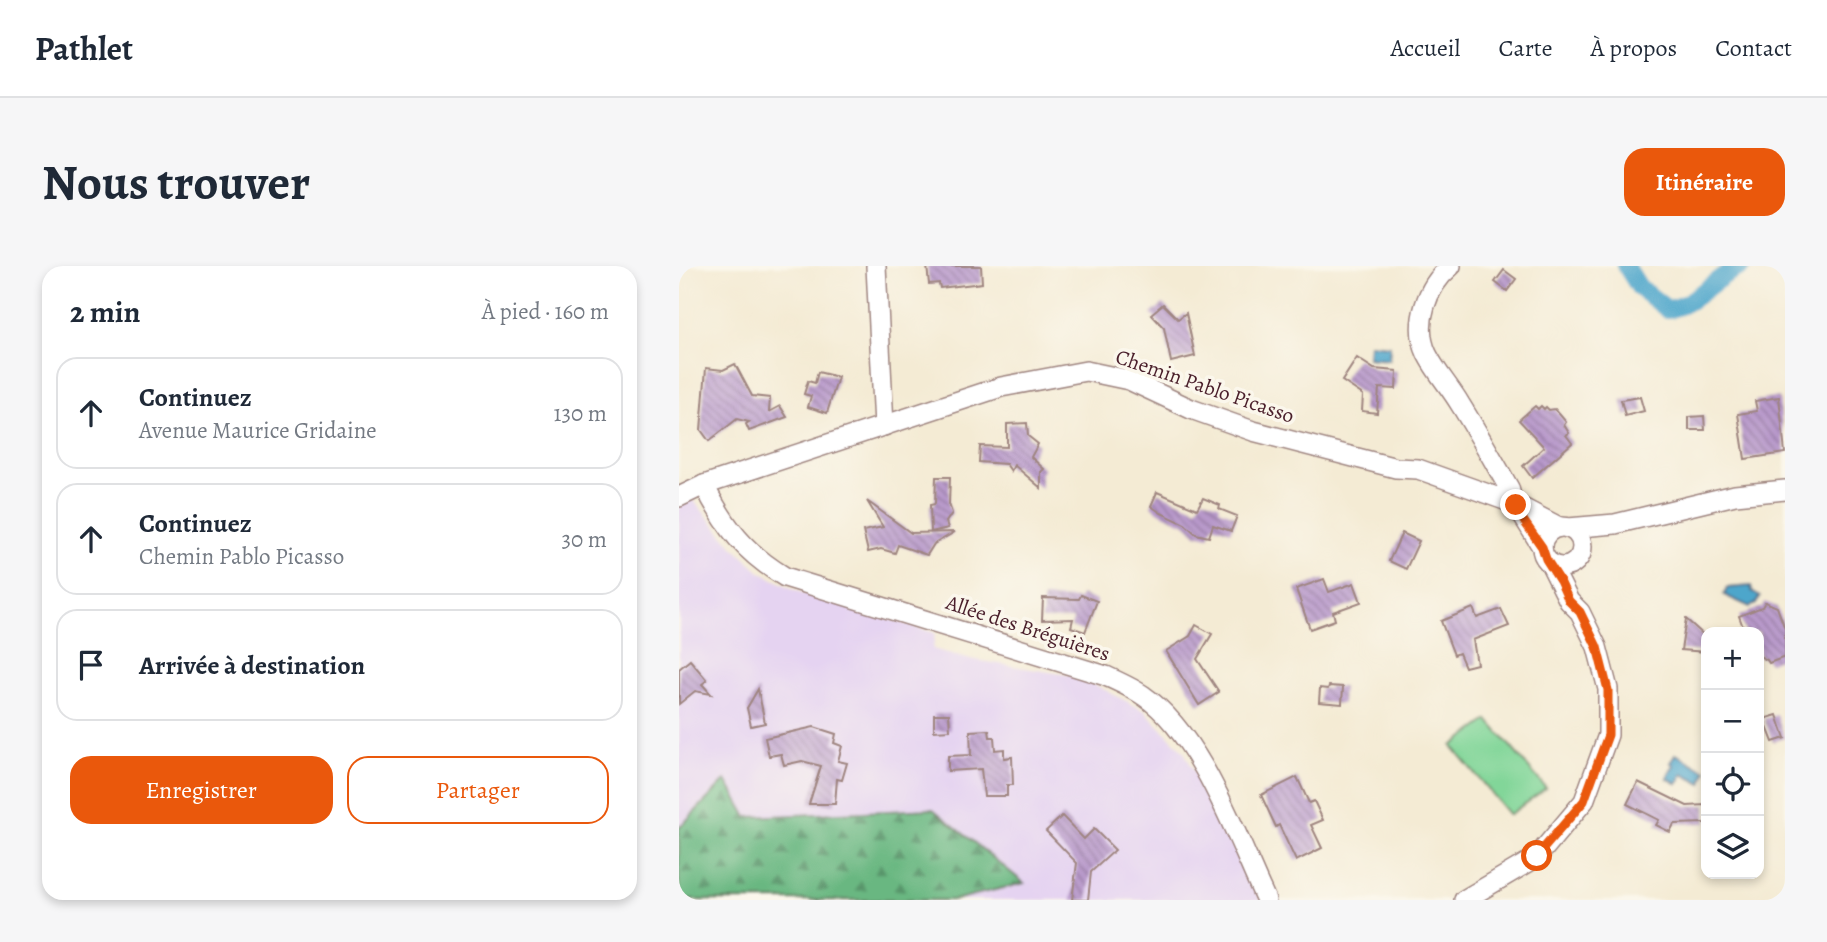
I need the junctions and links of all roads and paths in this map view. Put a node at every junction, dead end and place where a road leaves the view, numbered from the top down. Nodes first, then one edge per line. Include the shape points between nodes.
1 (876, 266) edge
2 (1441, 269) edge
3 (884, 426) junction
4 (705, 485) junction
5 (1785, 491) edge
6 (679, 496) edge
7 (1513, 499) junction
8 (1615, 524) junction
9 (1563, 527) junction
10 (1581, 554) junction
11 (1546, 555) junction
12 (1580, 612) junction
13 (1266, 900) edge
14 (1464, 900) edge

1 - 3 street
2 - 7 street via 1425,305 1426,352
3 - 4 street, Chemin Pablo Picasso
3 - 7 street, Chemin Pablo Picasso via 1001,387 1086,371 1129,380 1253,431 1418,470
4 - 6 street, Chemin Pablo Picasso
4 - 13 street, Allée des Bréguières via 720,514 758,561 785,577 1106,676 1145,696 1181,730 1212,783
5 - 8 street via 1714,499
7 - 9 street, Chemin Pablo Picasso
7 - 11 street
8 - 9 street
8 - 10 street
9 - 10 street via 1578,534
9 - 11 street via 1547,534
10 - 11 street via 1562,567
10 - 12 street via 1577,572
11 - 12 street via 1569,601
12 - 14 street via 1597,647 1608,690 1608,735 1584,801 1537,856

